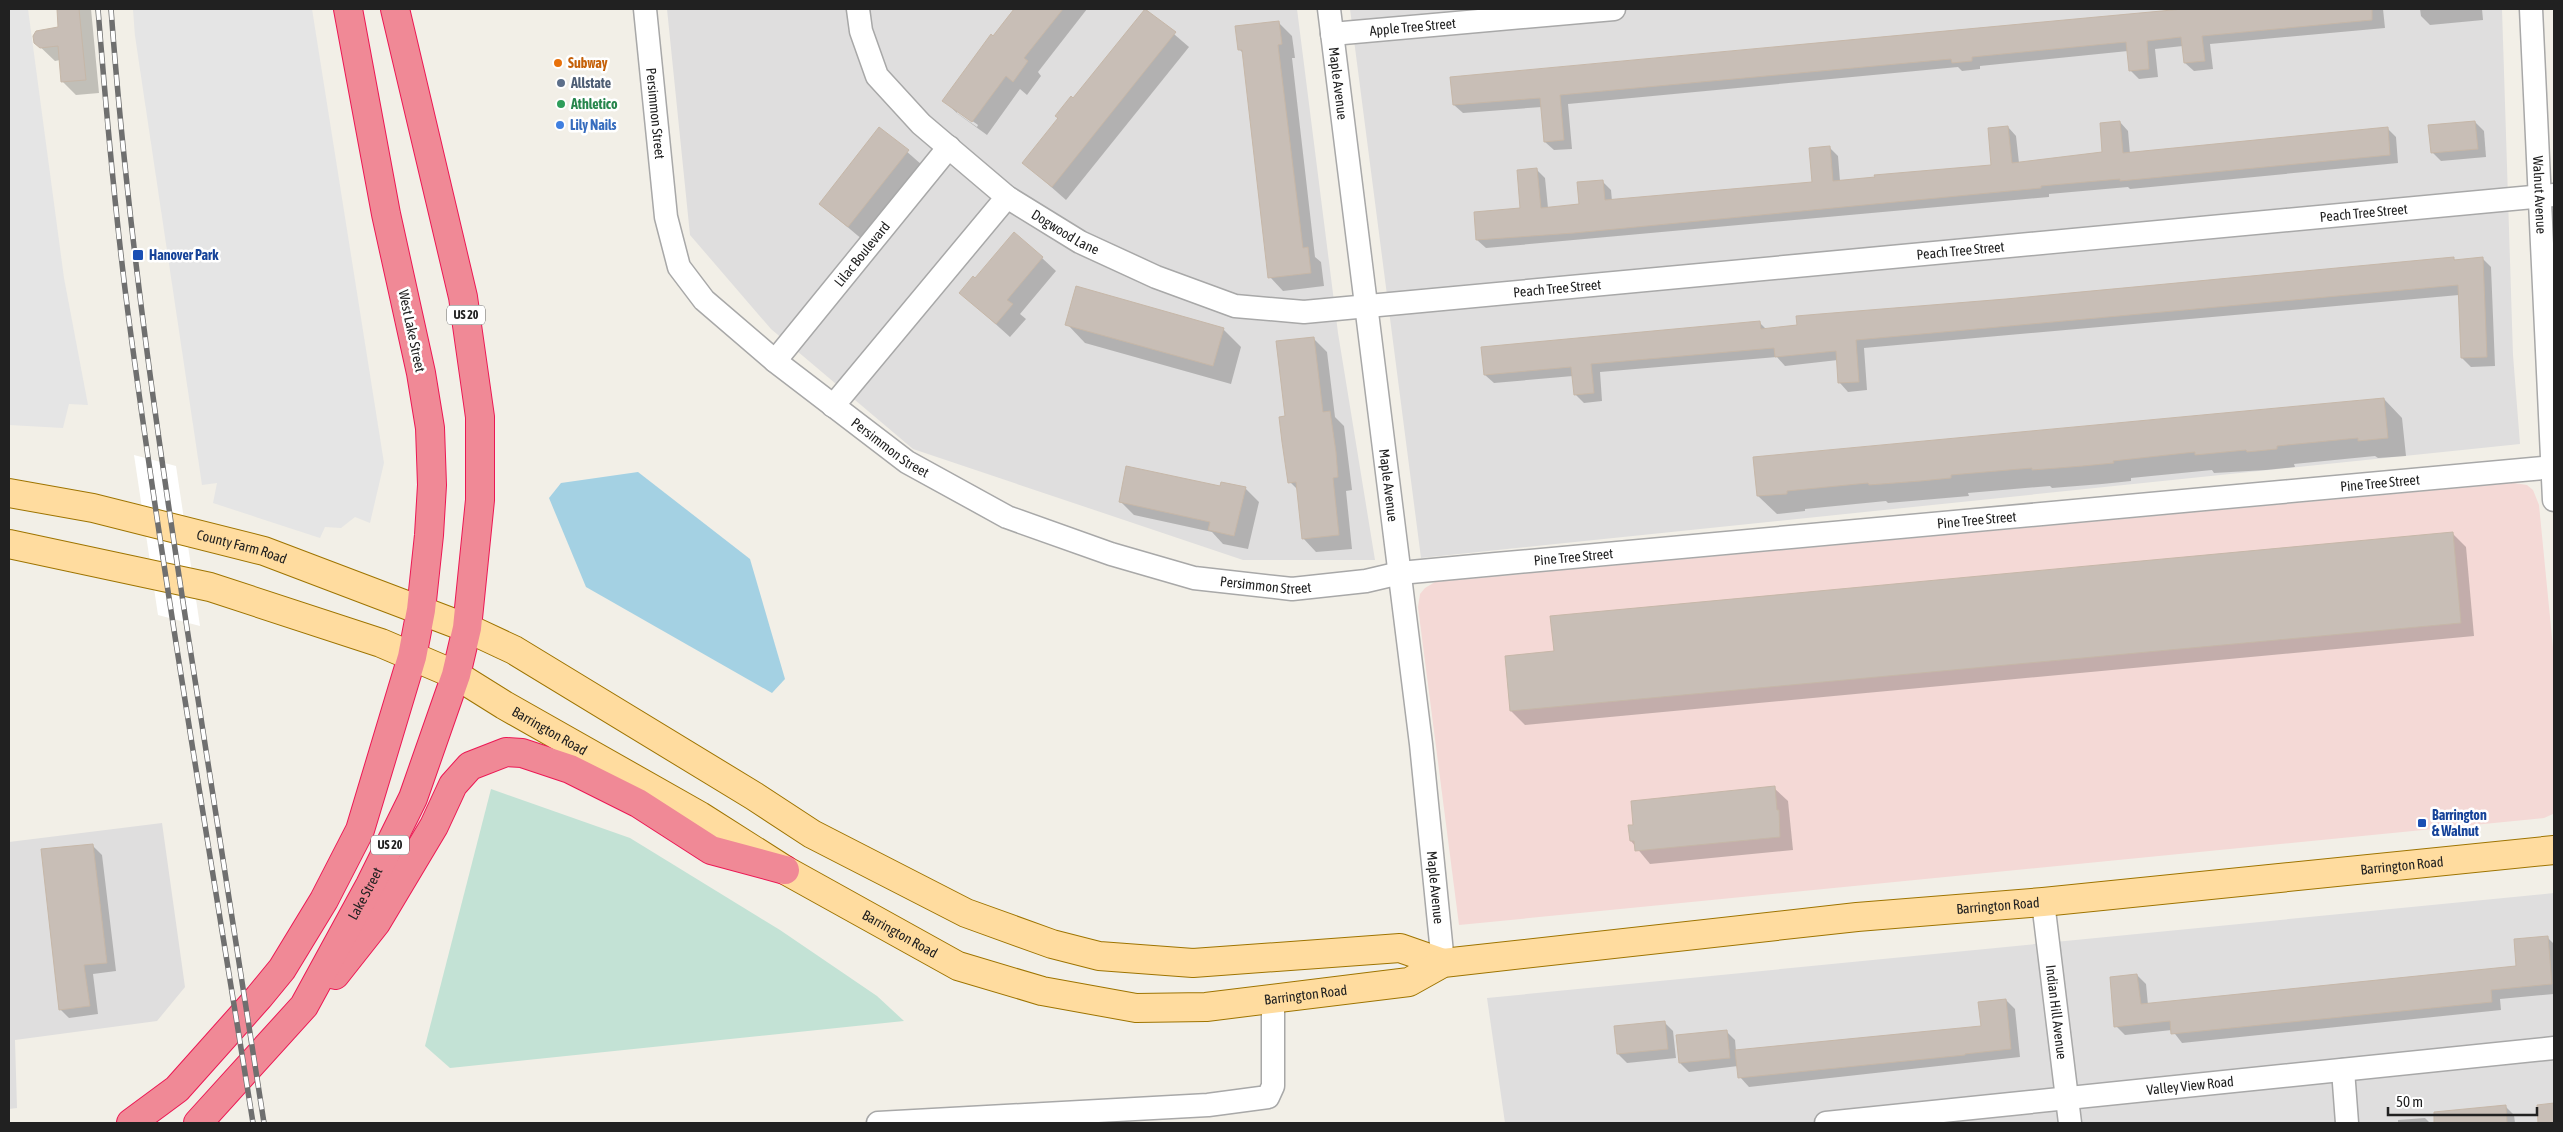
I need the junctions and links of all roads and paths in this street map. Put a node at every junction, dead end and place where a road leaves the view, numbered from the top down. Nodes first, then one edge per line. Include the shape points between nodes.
1 (348, 9) edge
2 (395, 9) edge
3 (644, 9) edge
4 (858, 9) edge
5 (1329, 9) edge
6 (1614, 9) edge
7 (2531, 9) edge
8 (1332, 34) junction
9 (949, 148) junction
10 (2547, 196) edge
11 (1007, 197) junction
12 (1366, 306) junction
13 (775, 361) junction
14 (834, 406) junction
15 (2553, 468) edge
16 (9, 493) edge
17 (2554, 500) edge
18 (9, 544) edge
19 (1400, 573) junction
20 (421, 610) junction
21 (467, 628) junction
22 (412, 657) junction
23 (456, 675) junction
24 (2554, 850) edge
25 (785, 870) junction
26 (2043, 902) junction
27 (1442, 963) junction
28 (1273, 1000) junction
29 (304, 1006) junction
30 (2554, 1048) edge
31 (2343, 1070) junction
32 (2067, 1098) junction
33 (130, 1123) edge
34 (198, 1123) edge
35 (878, 1123) edge
36 (1826, 1123) edge
37 (2070, 1123) edge
38 (2348, 1123) edge

1 - 20 highway, West Lake Street / US 20 via 430,428 432,485
2 - 21 highway, US 20 via 463,297 480,417 480,500
3 - 13 street, Persimmon Street via 666,217 679,266 704,300
4 - 9 street, Dogwood Lane via 861,31 877,76
5 - 8 street, Maple Avenue
6 - 8 street, Apple Tree Street
7 - 10 street, Walnut Avenue
8 - 12 street, Maple Avenue
9 - 11 street, Dogwood Lane
9 - 13 street, Lilac Boulevard
10 - 12 street, Peach Tree Street
10 - 15 street, Walnut Avenue
11 - 12 street, Dogwood Lane via 1080,242 1156,277 1235,306 1304,312
11 - 14 street
12 - 19 street, Maple Avenue
13 - 14 street, Persimmon Street
14 - 19 street, Persimmon Street via 907,462 1007,517 1111,554 1194,578 1292,589 1366,581
15 - 17 street, Walnut Avenue
15 - 19 street, Pine Tree Street
16 - 20 main road, County Farm Road via 93,508 264,551
18 - 22 main road via 210,587 381,643
19 - 27 street, Maple Avenue via 1421,744
20 - 21 main road, County Farm Road
20 - 22 highway, West Lake Street / US 20
21 - 23 highway, Lake Street / US 20
21 - 27 main road, Barrington Road via 514,650 812,834 966,913 1052,944 1099,956 1193,962 1400,948
22 - 23 main road, Barrington Road
22 - 33 highway, US 20 via 360,830 324,900 277,976 177,1089
23 - 25 main road, Barrington Road via 700,816
23 - 29 highway, Lake Street / US 20 via 413,798
24 - 26 main road, Barrington Road
25 - 28 main road, Barrington Road via 958,966 1042,991 1136,1008 1206,1007
25 - 29 highway via 712,850 638,803 570,769 522,753 506,752 470,766 453,785 434,826 376,922 346,964
26 - 27 main road, Barrington Road via 1857,917
26 - 32 street, Indian Hill Avenue
27 - 28 main road, Barrington Road via 1409,982
28 - 35 street via 1273,1086 1268,1097 1208,1105
29 - 34 highway, Lake Street / US 20
30 - 31 street, Valley View Road
31 - 32 street, Valley View Road
31 - 38 street
32 - 36 street, Valley View Road
32 - 37 street, Indian Hill Avenue

